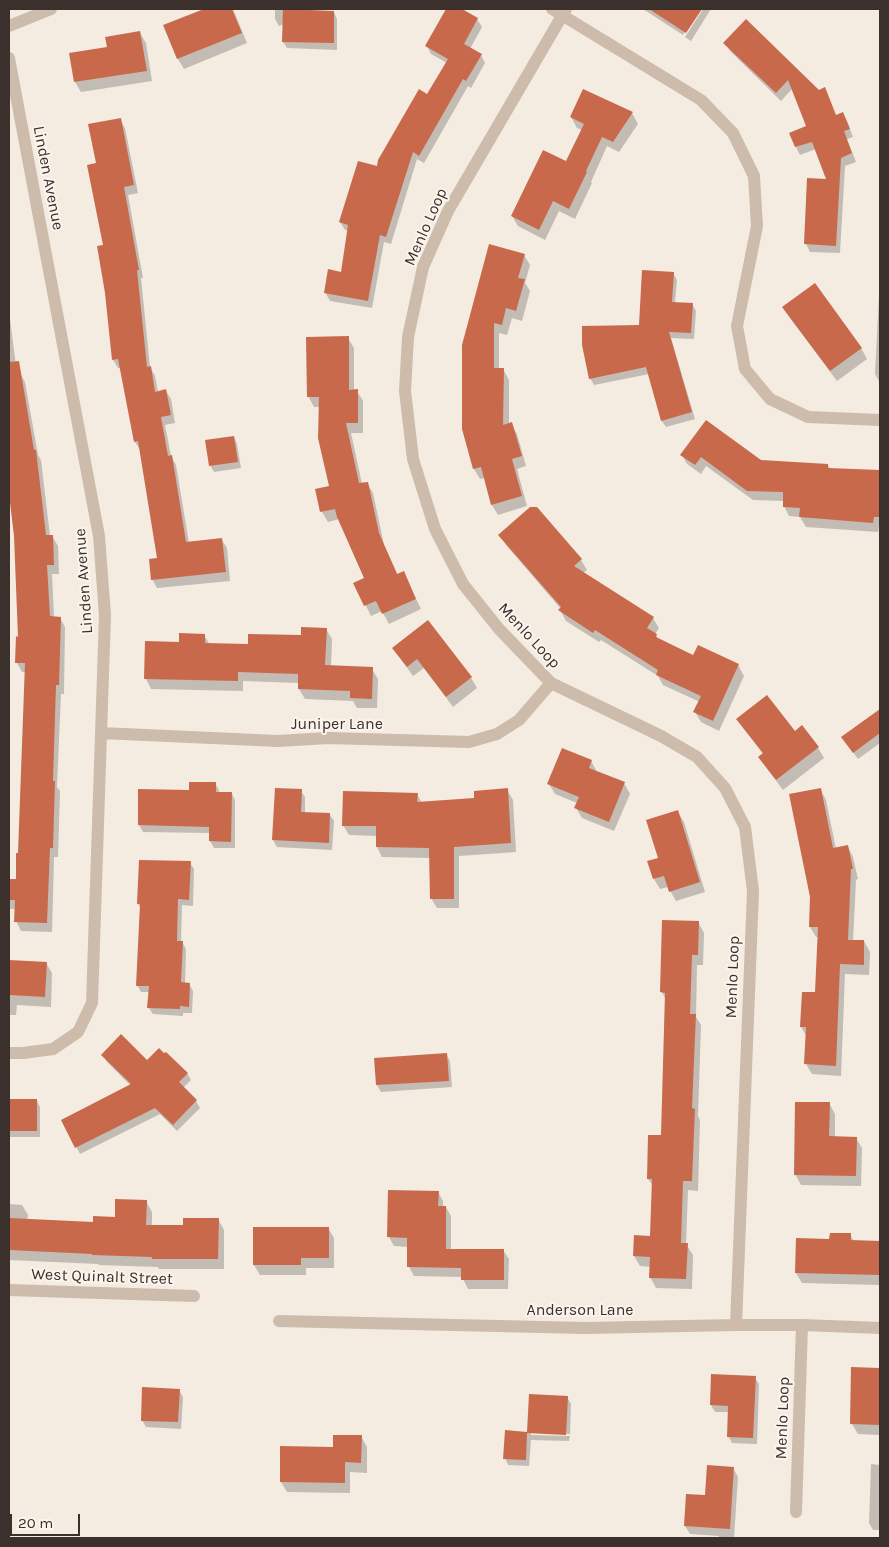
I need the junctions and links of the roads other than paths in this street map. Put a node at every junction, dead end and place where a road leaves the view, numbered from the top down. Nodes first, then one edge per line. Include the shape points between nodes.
1 (51, 9) edge
2 (560, 11) edge
3 (9, 26) edge
4 (9, 58) edge
5 (880, 420) edge
6 (551, 683) junction
7 (101, 733) junction
8 (9, 1053) edge
9 (9, 1290) edge
10 (194, 1296) dead end
11 (279, 1321) dead end
12 (736, 1325) junction
13 (802, 1325) junction
14 (880, 1328) edge
15 (796, 1512) dead end

1 - 3 street
2 - 5 street via 701,100 733,134 754,176 757,226 737,326 745,369 770,399 808,417
2 - 6 street, Menlo Loop via 448,211 423,267 408,338 405,391 413,459 435,529 463,584 499,629
4 - 7 street, Linden Avenue via 99,536 105,615
6 - 7 street, Juniper Lane via 519,720 497,734 469,742 328,738 278,741
6 - 12 street, Menlo Loop via 697,757 725,788 745,827 753,891
7 - 8 street, Linden Avenue via 92,1003 78,1032 52,1049
9 - 10 street, West Quinalt Street
11 - 12 street, Anderson Lane via 585,1328
12 - 13 street, Anderson Lane
13 - 14 street, Anderson Lane
13 - 15 street, Menlo Loop

